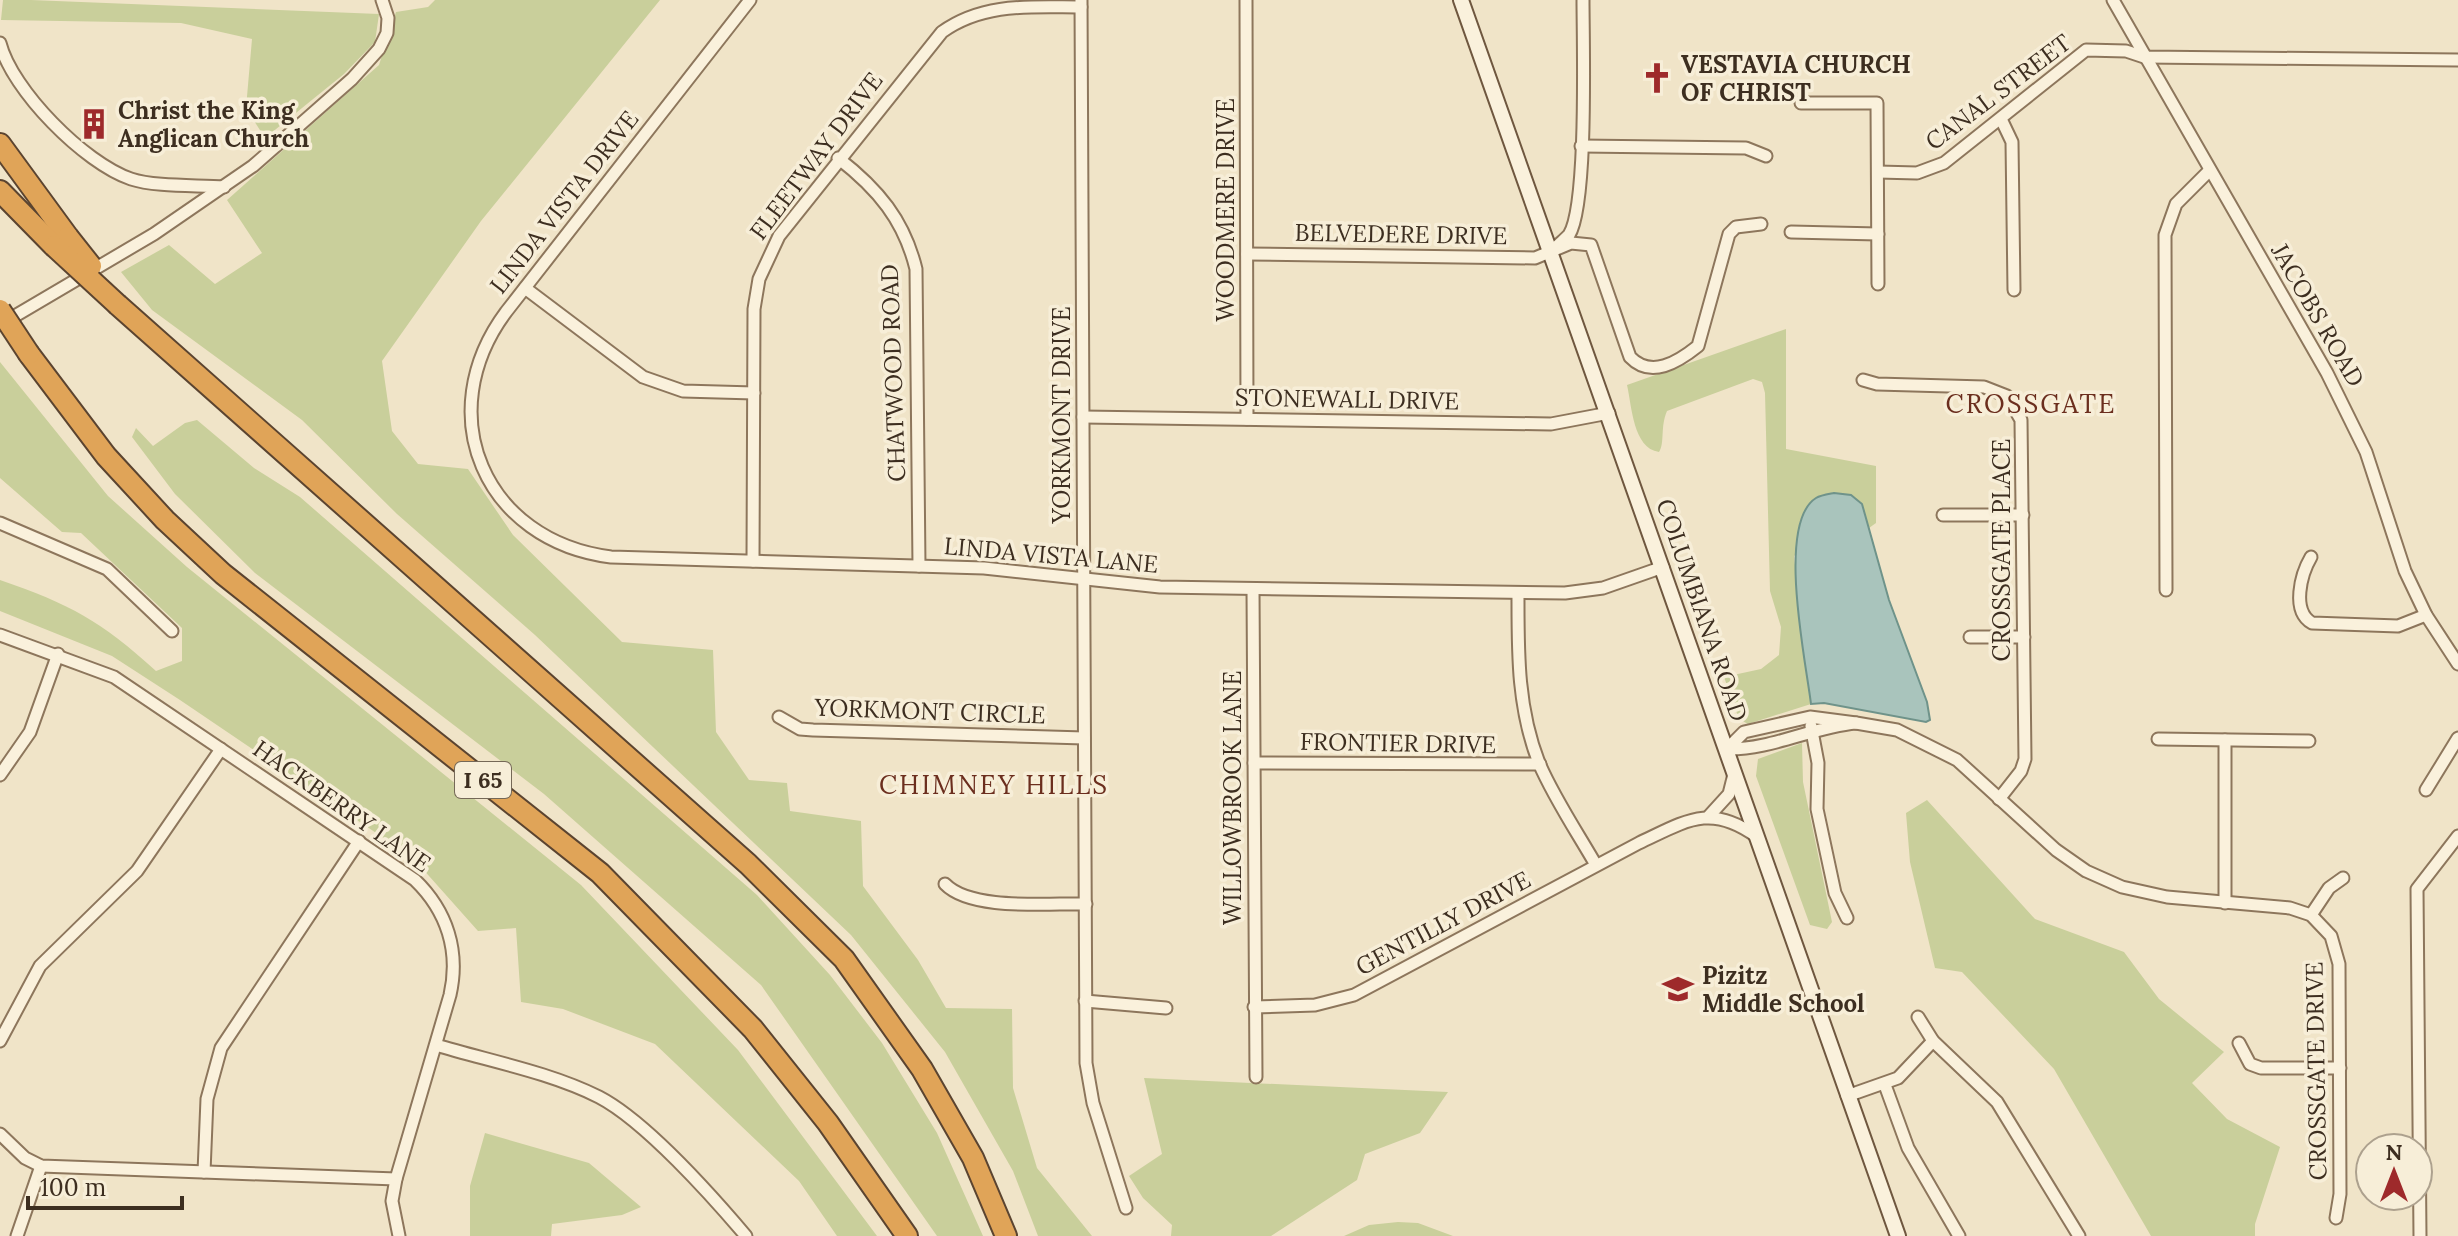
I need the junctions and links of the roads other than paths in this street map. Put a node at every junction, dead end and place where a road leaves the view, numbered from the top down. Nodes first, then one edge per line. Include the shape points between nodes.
1 (382, 0) edge
2 (750, 0) edge
3 (1246, 0) edge
4 (1461, 0) edge
5 (1583, 0) edge
6 (2113, 0) edge
7 (1081, 4) edge
8 (0, 43) edge
9 (2144, 57) junction
10 (2458, 60) edge
11 (1801, 103) dead end
12 (2002, 121) junction
13 (0, 144) edge
14 (1581, 146) junction
15 (1766, 156) dead end
16 (838, 158) junction
17 (2209, 171) junction
18 (1878, 172) junction
19 (225, 187) junction
20 (0, 191) edge
21 (1761, 224) dead end
22 (1791, 232) dead end
23 (1878, 234) junction
24 (61, 242) junction
25 (1552, 251) junction
26 (1247, 254) junction
27 (1878, 284) dead end
28 (525, 288) junction
29 (2014, 290) dead end
30 (0, 310) edge
31 (0, 325) edge
32 (1863, 380) dead end
33 (754, 393) junction
34 (1609, 413) junction
35 (1083, 417) junction
36 (1247, 419) junction
37 (477, 453) joint
38 (1943, 515) dead end
39 (2023, 515) junction
40 (0, 523) edge
41 (2311, 557) dead end
42 (753, 561) junction
43 (919, 566) junction
44 (1663, 567) junction
45 (1083, 578) junction
46 (1253, 589) junction
47 (2166, 590) dead end
48 (1518, 593) junction
49 (2426, 615) junction
50 (172, 631) dead end
51 (0, 635) edge
52 (1970, 637) dead end
53 (2024, 637) junction
54 (58, 654) junction
55 (2458, 664) edge
56 (779, 717) dead end
57 (1810, 717) junction
58 (1856, 723) junction
59 (1812, 731) junction
60 (1084, 738) junction
61 (2458, 738) edge
62 (2158, 739) dead end
63 (2225, 740) junction
64 (2309, 741) dead end
65 (221, 749) junction
66 (1727, 749) junction
67 (1254, 763) junction
68 (1540, 764) junction
69 (1735, 772) junction
70 (0, 775) edge
71 (2426, 790) dead end
72 (1999, 799) junction
73 (1708, 817) junction
74 (1756, 836) junction
75 (2458, 836) edge
76 (359, 841) junction
77 (1596, 865) junction
78 (2343, 878) dead end
79 (945, 884) dead end
80 (2225, 903) junction
81 (1086, 904) junction
82 (2311, 915) junction
83 (1847, 918) dead end
84 (1085, 1001) junction
85 (1254, 1007) junction
86 (1166, 1008) dead end
87 (1918, 1017) dead end
88 (0, 1041) edge
89 (1933, 1041) junction
90 (2239, 1043) dead end
91 (436, 1045) junction
92 (2340, 1068) junction
93 (1256, 1077) dead end
94 (1885, 1085) junction
95 (1847, 1096) junction
96 (0, 1134) edge
97 (41, 1166) junction
98 (204, 1172) junction
99 (396, 1179) junction
100 (1126, 1208) dead end
101 (2336, 1218) dead end
102 (17, 1236) edge
103 (399, 1236) edge
104 (746, 1236) edge
105 (907, 1236) edge
106 (1006, 1236) edge
107 (1898, 1236) edge
108 (1959, 1236) edge
109 (2079, 1236) edge
110 (2420, 1236) edge

1 - 19 street via 388,18 379,49 352,79
2 - 28 street, LINDA VISTA DRIVE
3 - 26 street, WOODMERE DRIVE
4 - 25 main road, COLUMBIANA ROAD
5 - 14 street
6 - 9 street, JACOBS ROAD
7 - 16 street, FLEETWAY DRIVE via 993,9 953,24 927,46
7 - 35 street, YORKMONT DRIVE
8 - 19 street via 25,94 107,165 131,179
9 - 10 street, CANAL STREET
9 - 12 street, CANAL STREET via 2086,50
9 - 17 street, JACOBS ROAD
11 - 18 street via 1877,103
12 - 18 street, CANAL STREET via 1937,168
12 - 29 street via 2012,142
13 - 24 highway
14 - 15 street via 1746,148
14 - 25 street via 1573,223
16 - 33 street, FLEETWAY DRIVE via 779,236 759,279
16 - 43 street, CHATWOOD ROAD via 886,202 908,240 916,269
17 - 47 street via 2182,194 2165,235
17 - 49 street, JACOBS ROAD via 2354,426 2374,472 2396,549
18 - 23 street
19 - 31 street
20 - 24 highway
21 - 25 street, BELVEDERE DRIVE via 1736,227 1729,234 1698,346 1653,370 1630,357 1591,245 1571,243
22 - 23 street
23 - 27 street
24 - 106 highway, bridge via 118,305 748,864 844,959 922,1069 973,1158
25 - 26 street, BELVEDERE DRIVE via 1535,258 1499,259
25 - 34 main road, COLUMBIANA ROAD
26 - 36 street, WOODMERE DRIVE
28 - 33 street via 626,367 663,387
28 - 37 street, LINDA VISTA DRIVE via 490,335 472,379 469,415
30 - 105 highway, I 65, bridge via 106,456 165,520 223,574 600,873 673,943 753,1029 828,1123
32 - 39 street, CROSSGATE PLACE via 1984,387 2007,396 2021,420
33 - 42 street, FLEETWAY DRIVE
34 - 36 street, STONEWALL DRIVE via 1551,424
34 - 44 main road, COLUMBIANA ROAD
35 - 36 street, STONEWALL DRIVE
35 - 45 street, YORKMONT DRIVE
37 - 42 street, LINDA VISTA LANE via 512,512 558,544 611,557
38 - 39 street
39 - 53 street, CROSSGATE PLACE
40 - 50 street via 107,569
41 - 49 street via 2301,580 2301,604 2312,623 2398,626
42 - 43 street, LINDA VISTA LANE
43 - 45 street, LINDA VISTA LANE
44 - 48 street, LINDA VISTA LANE via 1589,591
44 - 66 main road, COLUMBIANA ROAD
45 - 46 street, LINDA VISTA LANE
45 - 60 street, YORKMONT DRIVE
46 - 48 street, LINDA VISTA LANE
46 - 67 street, WILLOWBROOK LANE
48 - 68 street via 1520,689
49 - 55 street, JACOBS ROAD
51 - 54 street, HACKBERRY LANE
52 - 53 street
53 - 72 street, CROSSGATE PLACE via 2025,759
54 - 65 street, HACKBERRY LANE via 114,677
54 - 70 street via 30,732
56 - 60 street, YORKMONT CIRCLE via 813,730
57 - 58 street
57 - 59 street
57 - 66 street via 1744,732
58 - 59 street
58 - 72 street via 1897,730 1957,760
59 - 66 street via 1748,750
59 - 83 street via 1817,809 1835,893
60 - 81 street, YORKMONT DRIVE
61 - 71 street
62 - 63 street
63 - 64 street
63 - 80 street
65 - 76 street, HACKBERRY LANE
65 - 88 street via 137,871 40,966
66 - 69 main road, COLUMBIANA ROAD
67 - 68 street, FRONTIER DRIVE
67 - 85 street, WILLOWBROOK LANE
68 - 77 street
69 - 73 street via 1729,794
69 - 74 main road, COLUMBIANA ROAD
72 - 80 street via 2056,850 2102,878 2144,893
73 - 74 street via 1735,821
73 - 77 street, GENTILLY DRIVE
74 - 95 main road, COLUMBIANA ROAD
75 - 110 street via 2417,889
76 - 91 street, HACKBERRY LANE via 423,888 449,932 454,970
76 - 98 street via 221,1048 207,1099
77 - 85 street, GENTILLY DRIVE via 1354,995 1315,1005
78 - 82 street via 2329,888
79 - 81 street via 974,900
80 - 82 street via 2290,908
81 - 84 street, YORKMONT DRIVE
82 - 92 street, CROSSGATE DRIVE via 2331,936 2337,954
84 - 86 street
84 - 100 street, YORKMONT DRIVE via 1090,1090
85 - 93 street
87 - 89 street
89 - 94 street via 1912,1067
89 - 109 street via 1997,1102
90 - 92 street via 2250,1064 2261,1068
91 - 99 street, HACKBERRY LANE
91 - 104 street via 601,1098 696,1181
92 - 101 street, CROSSGATE DRIVE
94 - 95 street
94 - 108 street via 1908,1148
95 - 107 main road, COLUMBIANA ROAD
96 - 97 street
97 - 98 street
97 - 102 street
98 - 99 street
99 - 103 street, HACKBERRY LANE via 392,1201

